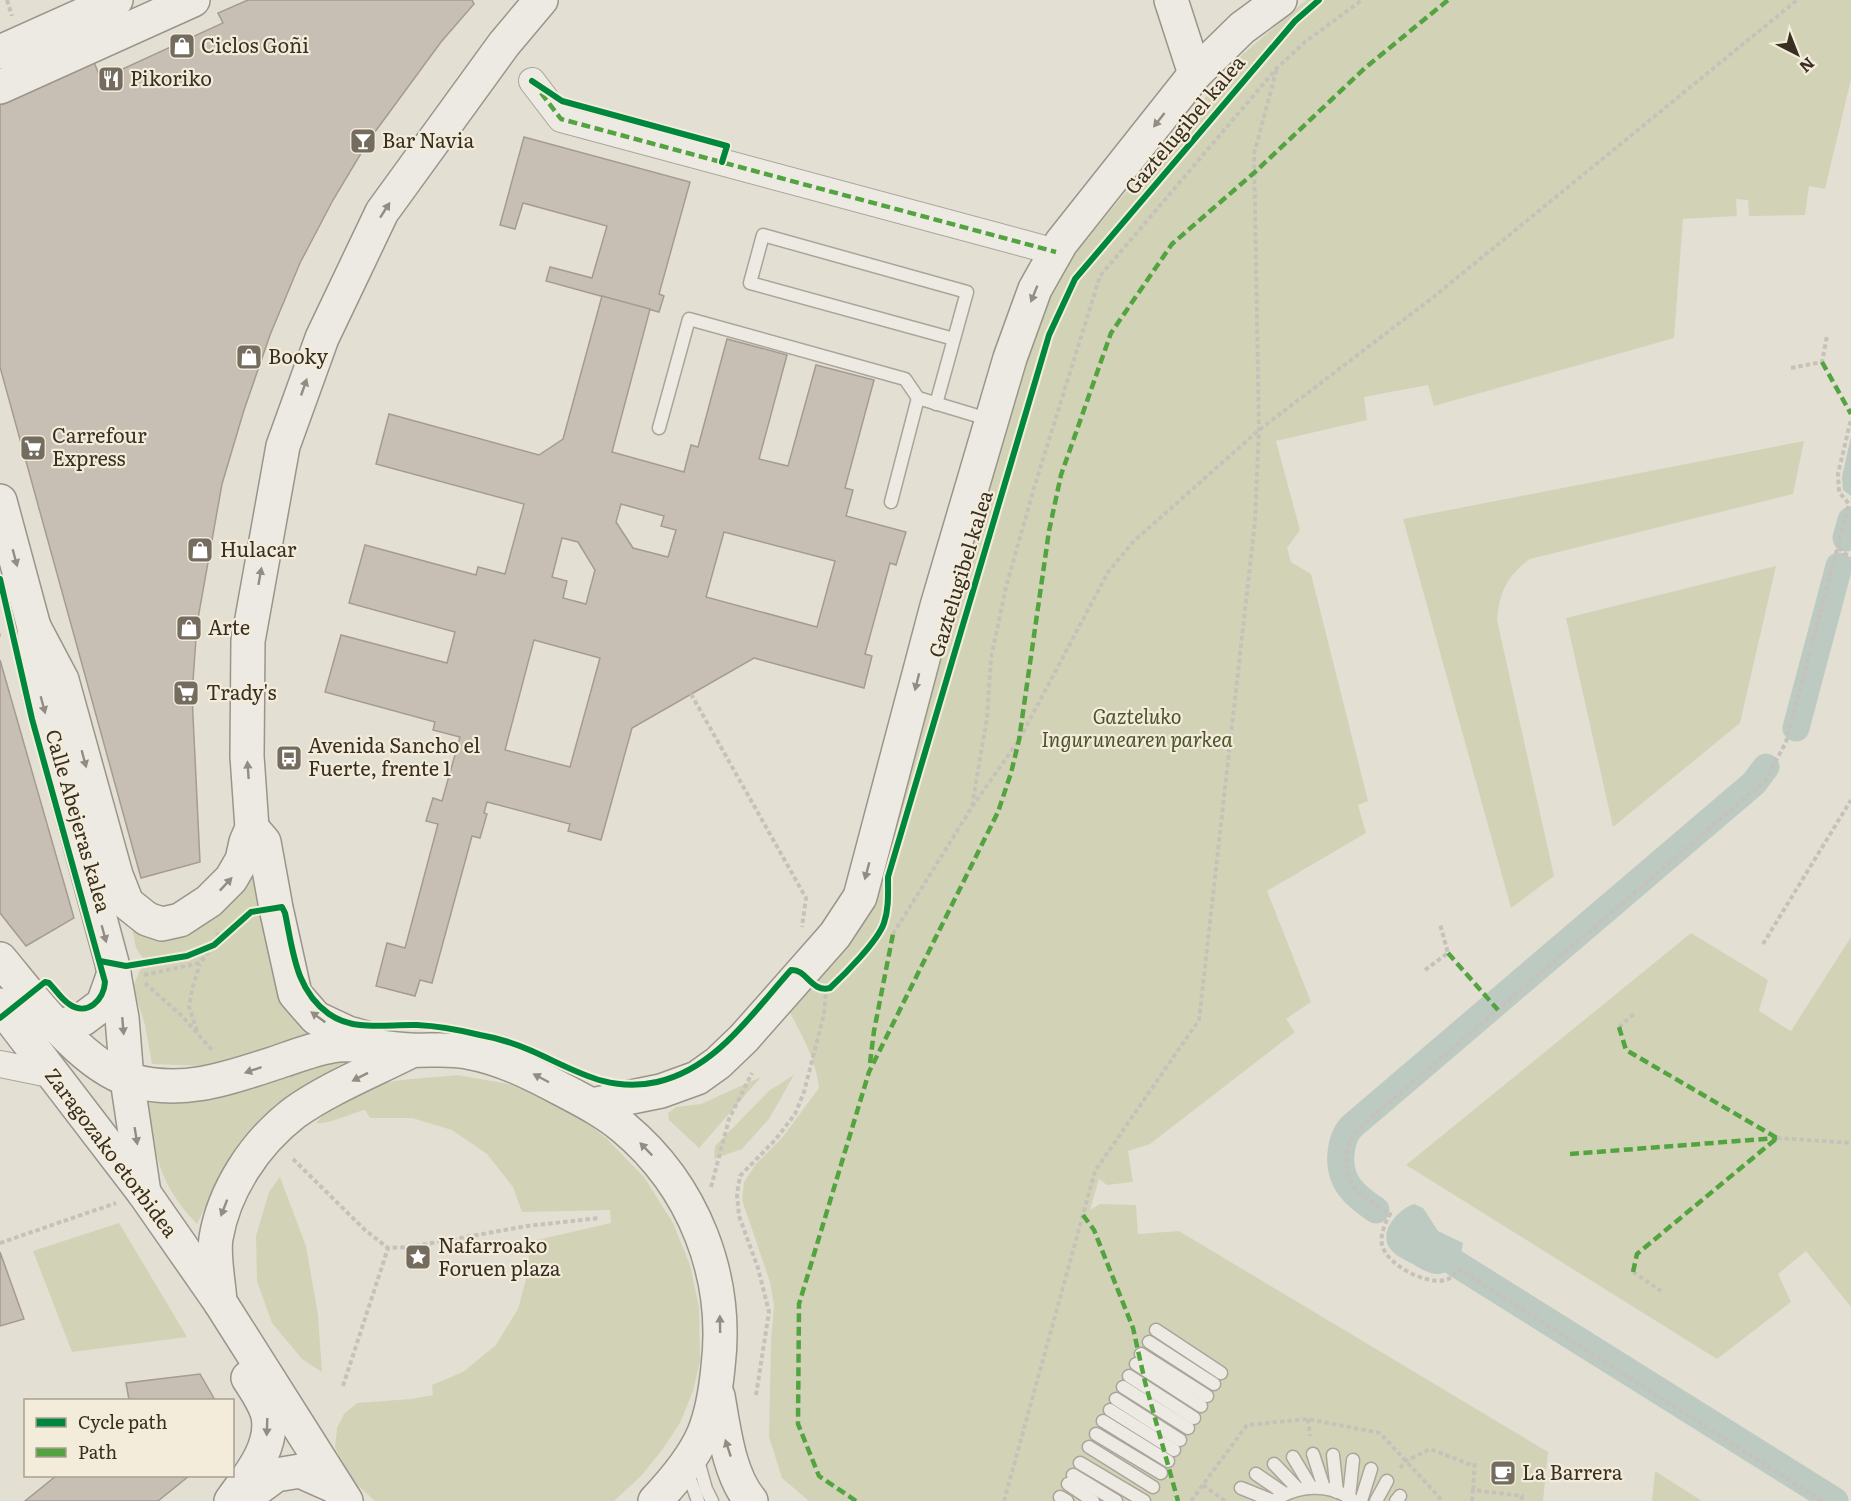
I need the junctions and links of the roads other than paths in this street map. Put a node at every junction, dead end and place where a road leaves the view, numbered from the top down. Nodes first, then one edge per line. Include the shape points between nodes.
1 (78, 0) edge
2 (116, 0) edge
3 (146, 0) edge
4 (193, 0) edge
5 (541, 0) edge
6 (1171, 0) edge
7 (1280, 0) edge
8 (6, 26) edge
9 (0, 52) edge
10 (0, 66) edge
11 (1195, 74) junction
12 (532, 81) dead end
13 (0, 87) edge
14 (1056, 252) junction
15 (954, 339) junction
16 (918, 398) junction
17 (936, 404) junction
18 (992, 420) junction
19 (659, 428) dead end
20 (0, 501) edge
21 (891, 502) dead end
22 (34, 627) junction
23 (252, 828) junction
24 (0, 959) edge
25 (114, 974) junction
26 (0, 1005) edge
27 (57, 1027) junction
28 (412, 1050) junction
29 (0, 1064) edge
30 (54, 1075) junction
31 (127, 1079) junction
32 (592, 1105) junction
33 (133, 1197) junction
34 (220, 1302) junction
35 (1156, 1330) dead end
36 (241, 1335) junction
37 (1149, 1342) dead end
38 (1139, 1359) dead end
39 (1126, 1382) dead end
40 (716, 1383) junction
41 (1204, 1401) dead end
42 (1113, 1404) dead end
43 (1103, 1421) dead end
44 (1191, 1423) dead end
45 (1096, 1434) dead end
46 (1089, 1447) dead end
47 (1313, 1454) dead end
48 (1333, 1455) dead end
49 (690, 1457) junction
50 (1293, 1457) dead end
51 (1353, 1460) dead end
52 (1080, 1463) dead end
53 (1274, 1464) dead end
54 (1371, 1469) dead end
55 (1161, 1473) dead end
56 (1256, 1474) dead end
57 (1387, 1481) road end
58 (1153, 1487) dead end
59 (1311, 1487) junction
60 (1241, 1488) dead end
61 (1324, 1488) junction
62 (1298, 1489) junction
63 (1337, 1492) junction
64 (341, 1494) edge
65 (1285, 1494) junction
66 (1354, 1500) edge
67 (231, 1501) edge
68 (240, 1501) edge
69 (655, 1501) edge
70 (698, 1501) edge
71 (712, 1501) edge
72 (751, 1501) edge
73 (1093, 1501) edge
74 (1116, 1501) edge
75 (1144, 1501) edge
76 (1273, 1501) edge
77 (1376, 1501) edge

1 - 8 street
2 - 9 street
3 - 10 street
4 - 13 street
23 -> 5 street via 247,756 248,641 283,446 322,338 382,212 504,44
6 - 11 street
7 - 11 street, Gaztelugibel kalea via 1242,28
11 -> 14 street, Gaztelugibel kalea
12 - 14 street via 561,119
14 -> 18 street, Gaztelugibel kalea via 1035,289
15 - 15 lane via 967,292 763,235 750,283
15 - 17 lane
16 - 17 lane
16 - 19 lane via 905,379 689,319
16 - 21 lane
17 - 18 lane
18 -> 32 street, Gaztelugibel kalea via 937,606 860,897 835,935 718,1063 697,1078 661,1091
20 -> 22 street, Calle Abejeras kalea
22 -> 23 street, Calle Abejeras kalea via 62,680 127,903 147,919 162,924 180,920 209,901 231,879 242,861
22 -> 25 street, Calle Abejeras kalea via 39,691
28 -> 23 street via 348,1033 316,1018 296,994 264,842
24 - 27 street, Zaragozako etorbidea
25 - 27 street via 103,1004 83,1019
25 -> 31 street, Calle Abejeras kalea
26 - 30 street, Zaragozako etorbidea
27 - 31 street, Zaragozako etorbidea via 95,1061
28 -> 31 street, Zaragozako etorbidea via 339,1045 221,1081 185,1086
32 -> 28 street via 521,1068 466,1051
28 -> 34 street via 294,1113 246,1164 232,1189 215,1241
29 - 30 street
30 - 33 street, Zaragozako etorbidea
31 -> 33 street, Calle Abejeras kalea
40 -> 32 street via 720,1311 705,1241 690,1208 648,1150
33 - 34 street, Zaragozako etorbidea
34 - 36 street
35 - 37 lane via 1218,1378
36 - 64 street
36 -> 67 street via 236,1358 268,1416 267,1440 257,1463
38 - 41 lane
39 - 44 lane
40 - 49 street via 705,1432
72 -> 40 street via 741,1490 725,1438
42 - 43 lane via 1174,1450
45 - 55 lane
46 - 58 lane
47 - 61 lane
48 - 63 lane
49 - 69 street
49 - 70 lane
49 - 71 lane
50 - 59 lane
51 - 66 lane
52 - 75 lane
53 - 62 lane
54 - 66 lane
56 - 65 lane
57 - 77 lane
59 - 61 lane
59 - 62 lane
60 - 76 lane
61 - 63 lane
62 - 65 lane
63 - 66 lane
64 - 68 street via 300,1471 276,1475
65 - 76 lane
73 - 74 lane via 1070,1480

